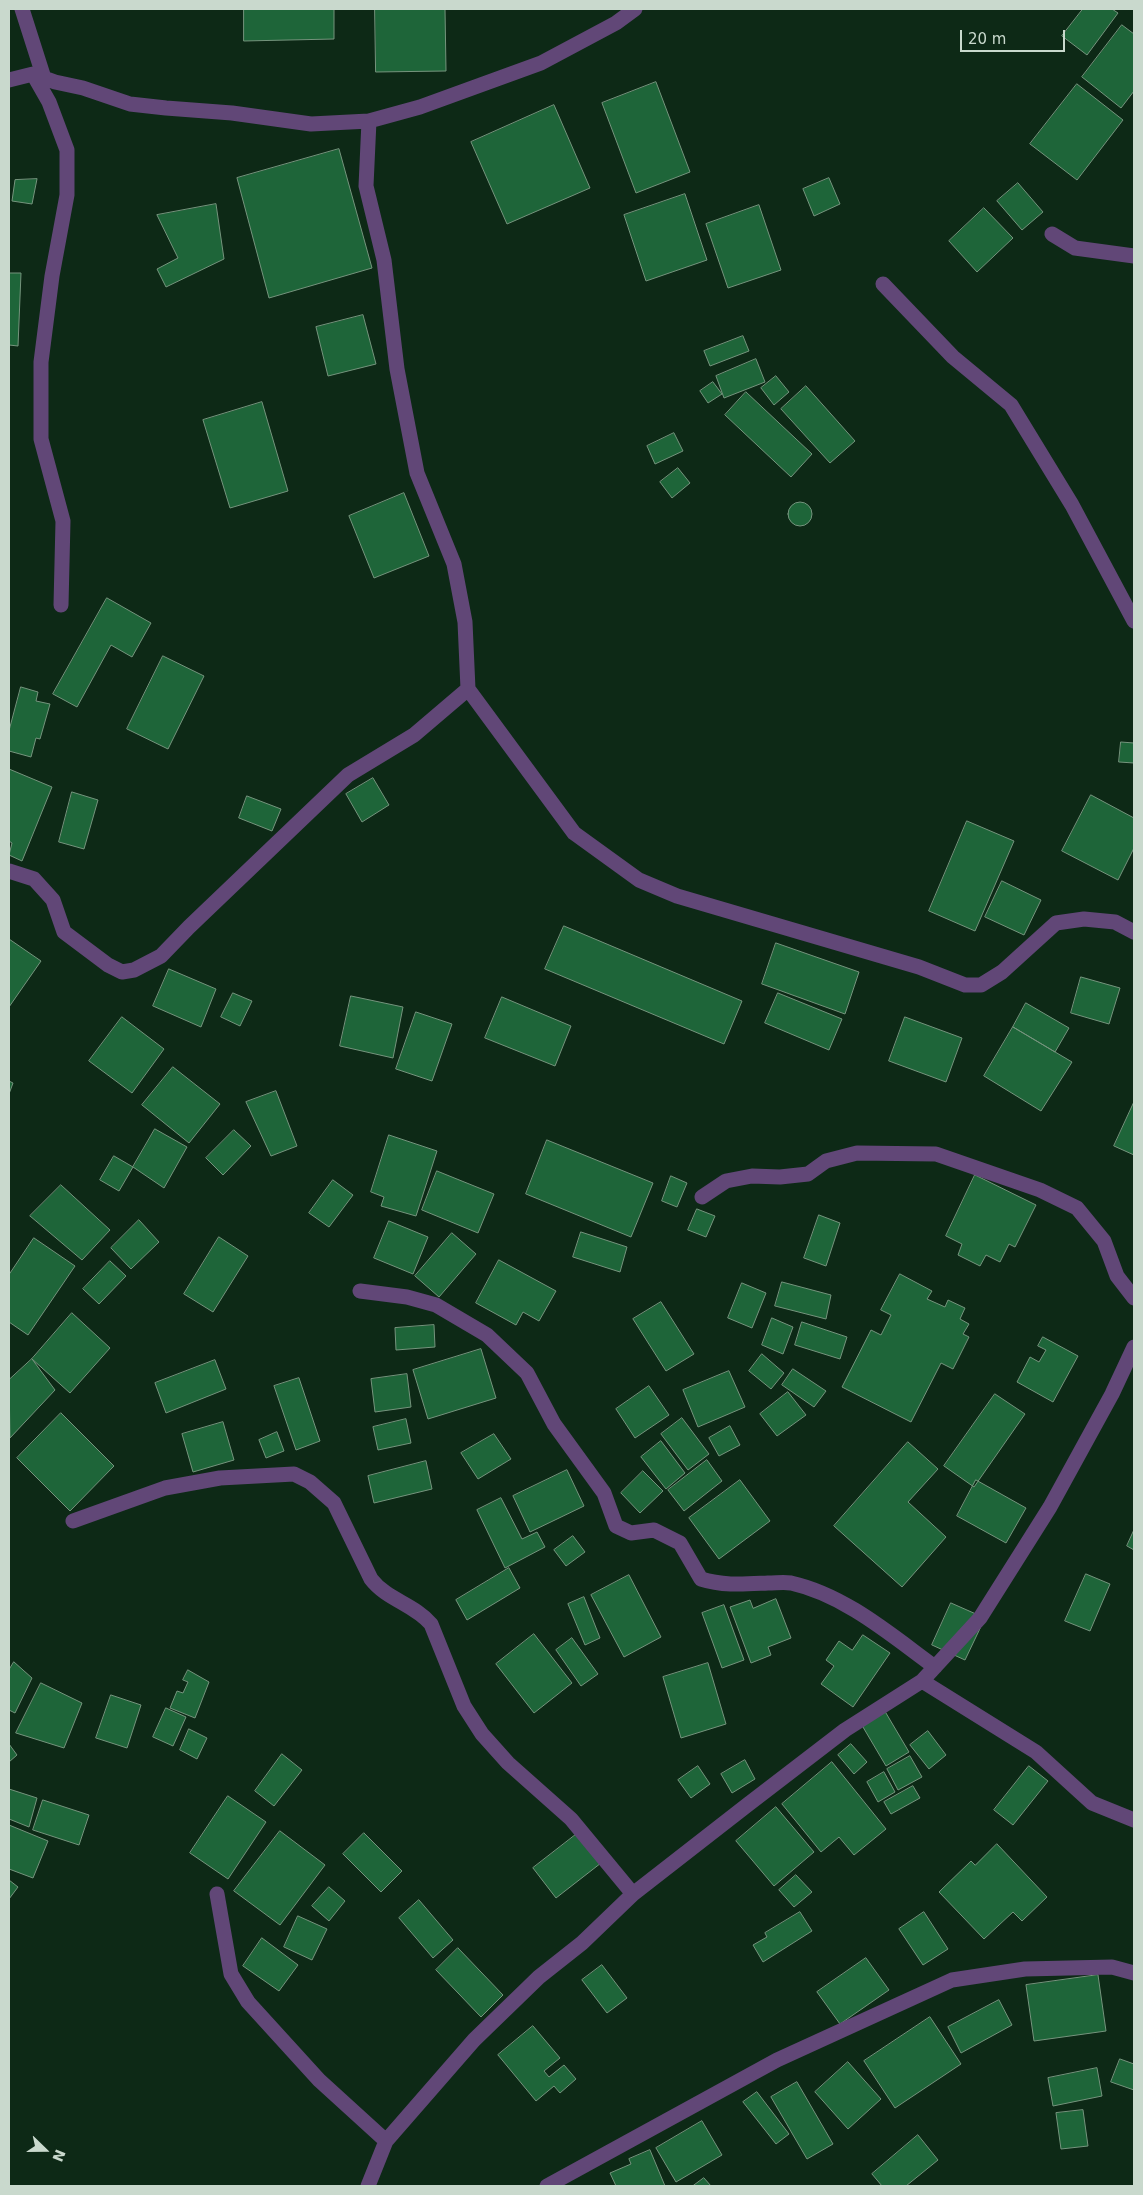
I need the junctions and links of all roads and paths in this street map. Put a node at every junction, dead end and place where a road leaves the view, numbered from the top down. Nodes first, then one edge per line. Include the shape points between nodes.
1 (22, 9) edge
2 (635, 9) edge
3 (38, 76) junction
4 (9, 80) edge
5 (369, 121) junction
6 (1052, 234) dead end
7 (1134, 256) edge
8 (883, 284) dead end
9 (62, 605) dead end
10 (1134, 621) edge
11 (468, 689) junction
12 (9, 870) edge
13 (1134, 932) edge
14 (702, 1197) dead end
15 (360, 1290) dead end
16 (1134, 1298) edge
17 (1134, 1347) edge
18 (73, 1521) dead end
19 (935, 1666) junction
20 (922, 1681) junction
21 (1134, 1820) edge
22 (217, 1894) dead end
23 (633, 1894) junction
24 (1134, 1973) edge
25 (386, 2141) junction
26 (368, 2186) edge
27 (546, 2186) edge

1 - 3 street
2 - 5 street via 616,23 541,63 420,108
3 - 4 street
3 - 5 street via 130,104 311,124
3 - 9 street via 67,150 67,195 41,362 41,439 63,521
5 - 11 street via 366,186 384,260 397,369 417,473 454,564 465,622
6 - 7 street via 1075,248
8 - 10 street via 953,357 1011,405 1072,505
11 - 12 street via 414,735 348,775 161,956 134,970 122,972 108,965 64,932 53,900 34,879
11 - 13 street via 574,833 639,880 677,896 919,967 965,985 981,985 1002,972 1056,923 1084,920 1115,922
14 - 16 street via 726,1181 752,1176 808,1174 826,1161 857,1153 936,1154 1040,1190 1077,1208 1104,1242 1117,1276
15 - 19 street via 436,1305 487,1335 527,1373 554,1424 604,1493 616,1526 631,1533 654,1530 680,1543 700,1579 734,1585 789,1582 824,1593 873,1622
17 - 19 street via 1050,1507 980,1618
18 - 23 street via 164,1488 220,1478 294,1474 310,1482 334,1503 378,1588 423,1615 431,1624 464,1706 482,1734 571,1819
19 - 20 street
20 - 21 street via 1036,1752 1092,1803
20 - 23 street via 845,1730
22 - 25 street via 231,1974 248,2002 319,2080
23 - 25 street via 474,2040
24 - 27 street via 1112,1967 1025,1969 952,1980 777,2060
25 - 26 street

